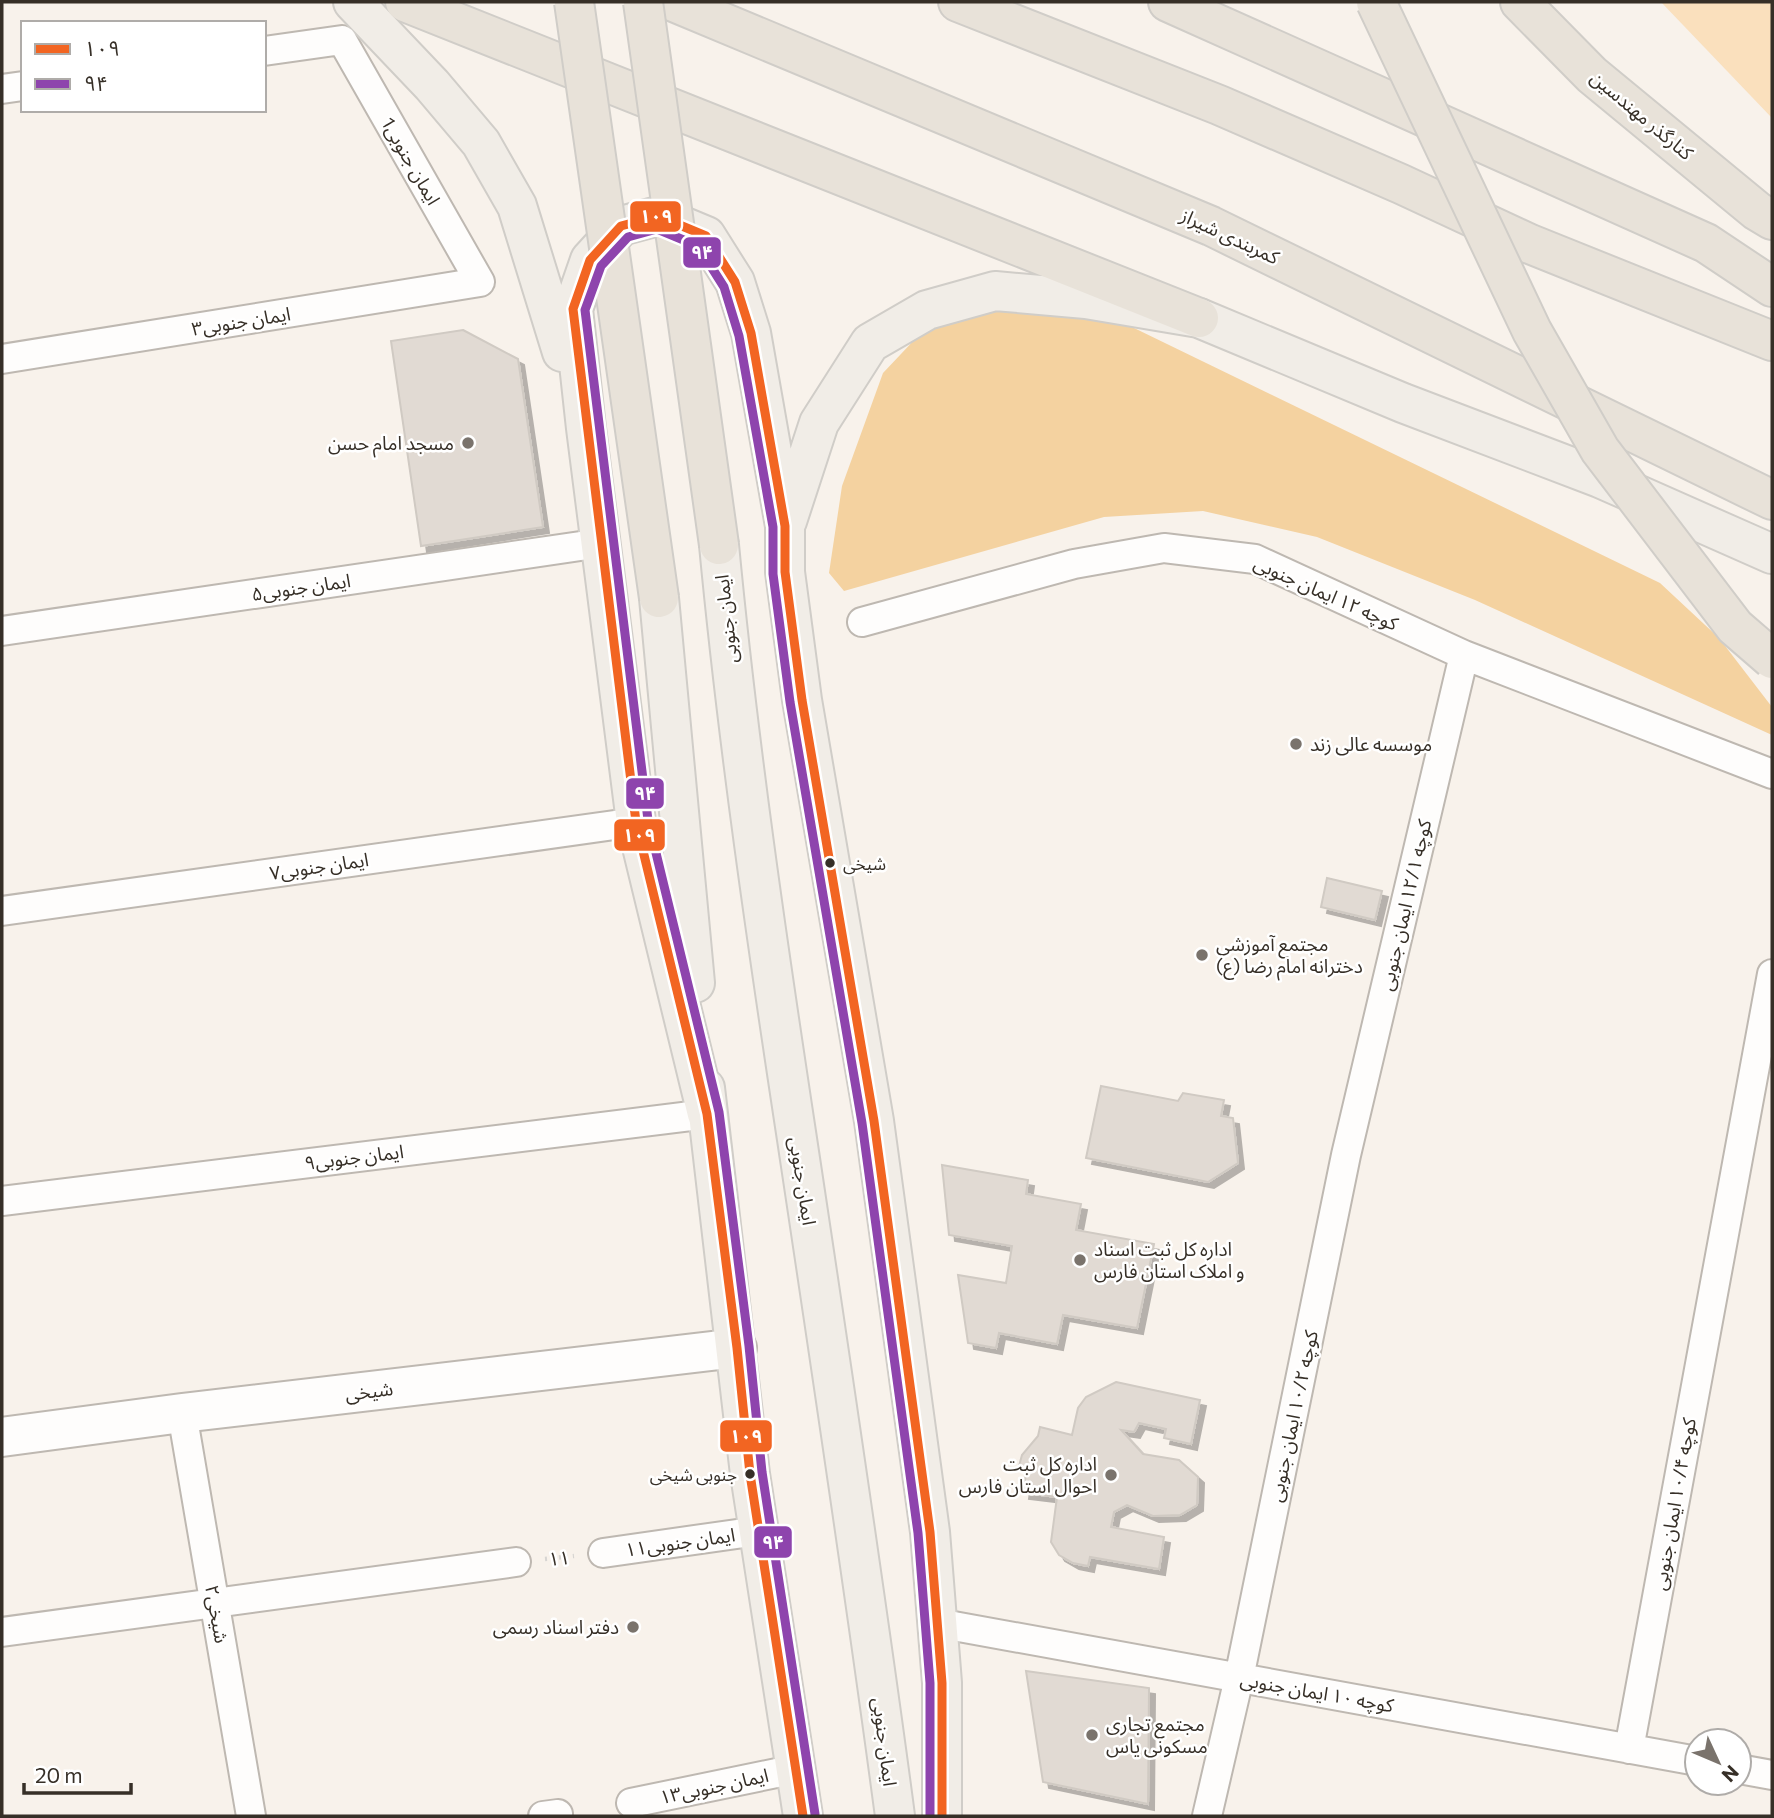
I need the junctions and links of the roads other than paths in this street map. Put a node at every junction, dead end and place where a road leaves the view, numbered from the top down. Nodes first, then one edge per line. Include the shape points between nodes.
1 (353, 2) edge
2 (405, 2) edge
3 (574, 2) edge
4 (643, 2) edge
5 (674, 2) edge
6 (958, 2) edge
7 (1168, 2) edge
8 (1376, 2) edge
9 (1520, 2) edge
10 (266, 51) edge
11 (21, 86) edge
12 (2, 89) edge
13 (1772, 220) edge
14 (480, 282) joint
15 (1772, 287) edge
16 (1199, 318) junction
17 (1772, 341) edge
18 (2, 359) edge
19 (586, 428) junction
20 (1772, 500) edge
21 (785, 526) junction
22 (601, 543) junction
23 (719, 545) joint
24 (1772, 554) edge
25 (659, 598) joint
26 (862, 622) dead end
27 (2, 631) edge
28 (1464, 655) junction
29 (1772, 659) edge
30 (1772, 774) edge
31 (636, 822) junction
32 (2, 911) edge
33 (1772, 974) edge
34 (707, 1114) junction
35 (1346, 1155) joint
36 (2, 1201) edge
37 (737, 1348) junction
38 (182, 1413) junction
39 (2, 1437) edge
40 (758, 1531) junction
41 (603, 1553) road end
42 (516, 1562) road end
43 (215, 1603) junction
44 (937, 1623) junction
45 (2, 1632) edge
46 (1239, 1678) junction
47 (1629, 1749) junction
48 (1683, 1759) edge
49 (796, 1769) junction
50 (1753, 1772) edge
51 (1772, 1775) edge
52 (631, 1803) dead end
53 (251, 1816) edge
54 (803, 1816) edge
55 (895, 1816) edge
56 (942, 1816) edge
57 (1207, 1816) edge

1 - 19 main road via 481,143 517,206
2 - 16 highway
3 - 25 highway, bridge
4 - 23 highway, bridge
5 - 20 highway, کمربندی شیراز via 1211,226
6 - 17 highway via 1219,105 1530,244
7 - 15 highway via 1706,243
8 - 29 highway, bridge via 1532,331 1600,450 1735,627
9 - 13 highway, کنارگذر مهندسین via 1592,75
10 - 14 street, 1ایمان جنوبی via 342,40
11 - 12 street
14 - 18 street, ایمان جنوبی۳
16 - 21 main road via 1086,299 995,291 927,310 870,343 819,424
16 - 24 main road via 1403,403 1601,478
19 - 21 main road via 573,309 590,260 621,226 658,216 706,236 735,282 751,333
19 - 22 main road
21 - 44 main road via 785,572 802,700 874,1121 930,1532
22 - 27 street, ایمان جنوبی۵
22 - 31 main road
23 - 55 main road, ایمان جنوبی via 729,653 774,984
25 - 34 main road
26 - 28 street, کوچه ۱۲ ایمان جنوبی via 1074,564 1164,548 1255,559
28 - 30 street, کوچه ۱۲ ایمان جنوبی
28 - 35 street, کوچه ۱۲/۱ ایمان جنوبی
31 - 32 street, ایمان جنوبی۷
31 - 34 main road
33 - 47 street, کوچه ۱۰/۴ ایمان جنوبی
34 - 36 street, ایمان جنوبی۹
34 - 37 main road
35 - 46 street, کوچه ۱۰/۲ ایمان جنوبی
37 - 38 street, شیخی
37 - 40 main road
38 - 39 street, شیخی
38 - 43 street, شیخی۲
40 - 41 street, ایمان جنوبی۱۱
40 - 49 main road
42 - 43 street
43 - 45 street
43 - 53 street, شیخی۲
44 - 46 street, کوچه ۱۰ ایمان جنوبی
44 - 56 main road
46 - 47 street, کوچه ۱۰ ایمان جنوبی
46 - 57 street, کوچه ۱۰/۲ ایمان جنوبی
47 - 48 street, کوچه ۱۰ ایمان جنوبی
49 - 52 street, ایمان جنوبی۱۳
49 - 54 main road
50 - 51 street

